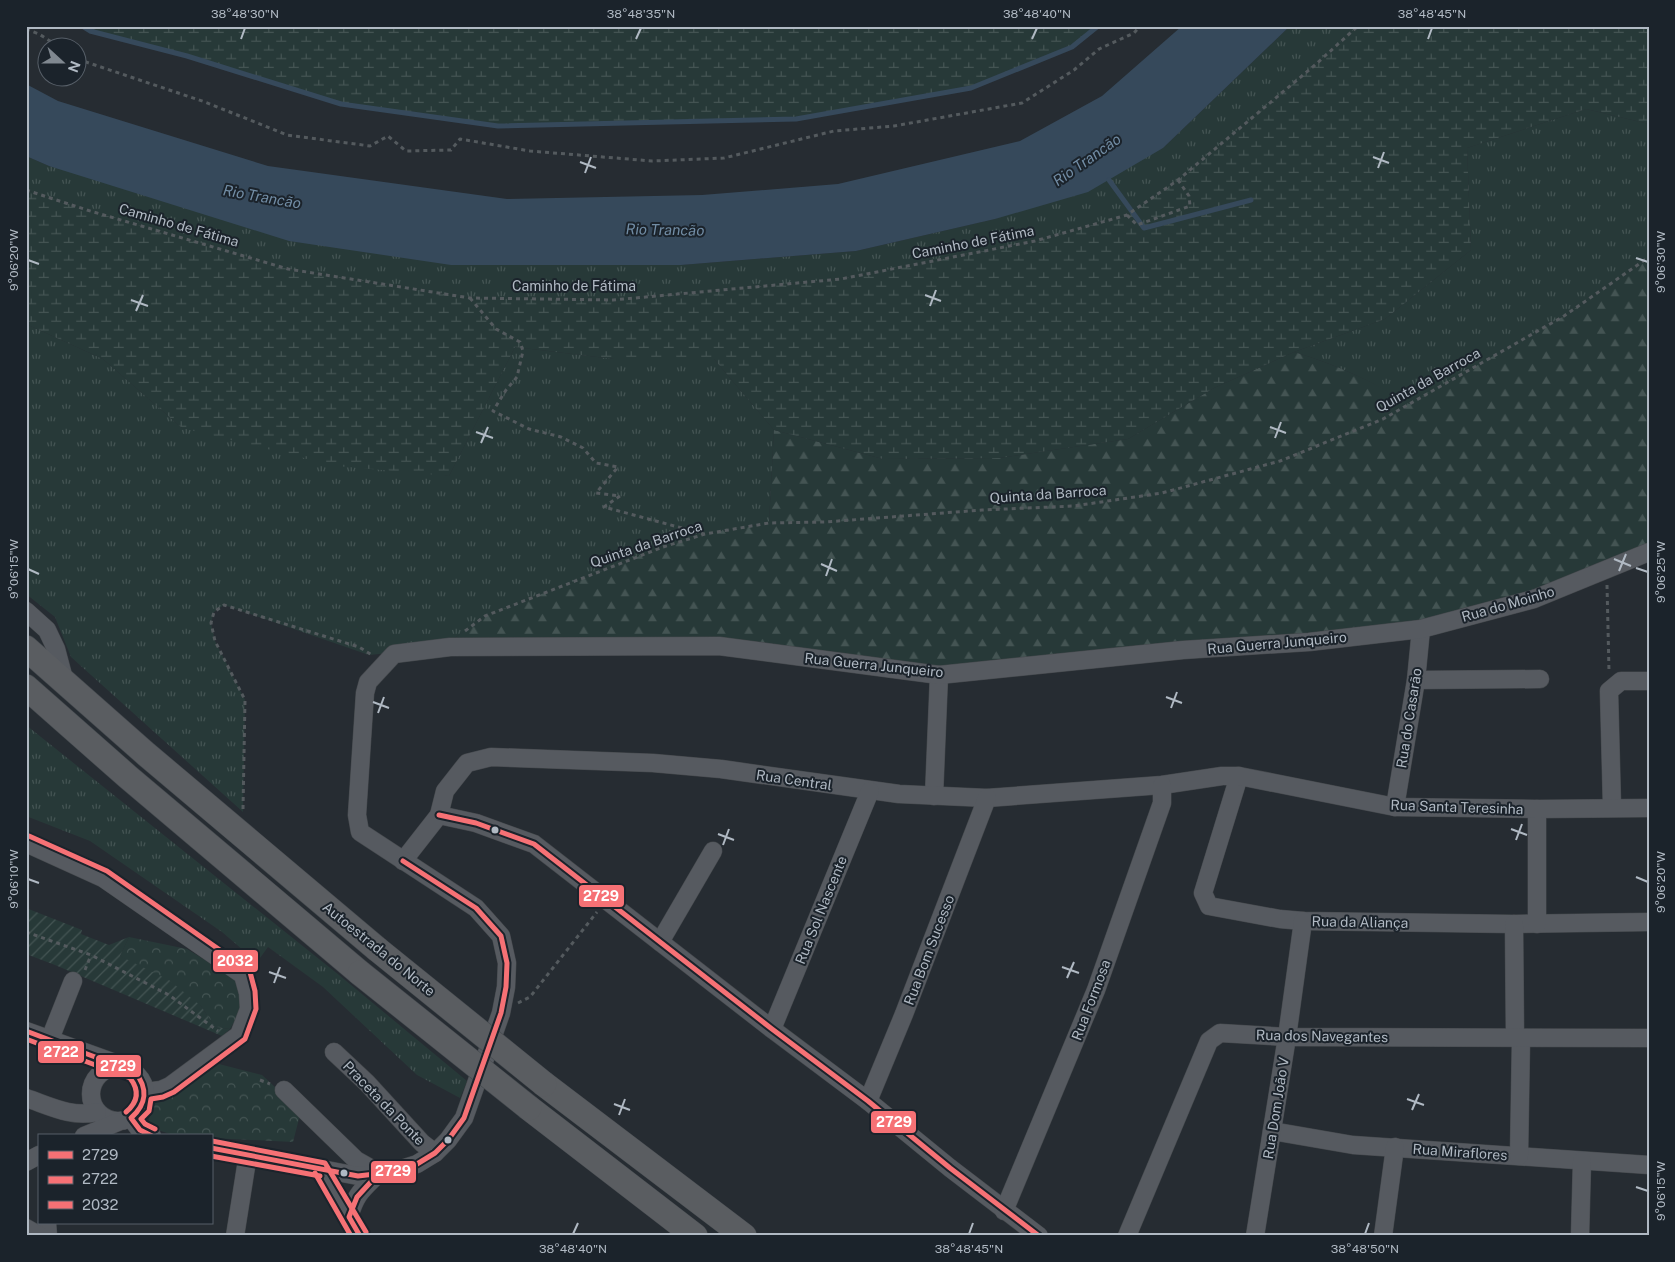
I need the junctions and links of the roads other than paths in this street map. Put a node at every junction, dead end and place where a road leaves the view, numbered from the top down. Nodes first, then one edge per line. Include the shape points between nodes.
1 (1649, 552) edge
2 (26, 611) edge
3 (1421, 628) junction
4 (26, 648) edge
5 (939, 675) junction
6 (1540, 679) dead end
7 (1416, 680) junction
8 (1649, 681) edge
9 (66, 684) junction
10 (26, 687) edge
11 (1239, 776) junction
12 (1162, 785) junction
13 (870, 791) junction
14 (934, 796) junction
15 (987, 798) junction
16 (1395, 807) junction
17 (1612, 808) junction
18 (1649, 808) edge
19 (1537, 809) junction
20 (439, 815) junction
21 (26, 843) edge
22 (714, 851) dead end
23 (403, 861) junction
24 (1303, 922) junction
25 (1649, 922) edge
26 (1514, 924) junction
27 (1537, 924) junction
28 (660, 942) junction
29 (73, 981) dead end
30 (772, 1029) junction
31 (26, 1031) edge
32 (1287, 1037) junction
33 (1518, 1038) junction
34 (1649, 1038) edge
35 (50, 1039) junction
36 (334, 1052) dead end
37 (128, 1068) junction
38 (284, 1090) dead end
39 (145, 1092) junction
40 (26, 1098) edge
41 (868, 1101) junction
42 (97, 1112) junction
43 (124, 1120) junction
44 (1272, 1131) junction
45 (89, 1134) edge
46 (148, 1134) edge
47 (1395, 1147) junction
48 (212, 1148) edge
49 (435, 1153) junction
50 (248, 1154) junction
51 (38, 1156) edge
52 (1519, 1156) junction
53 (1582, 1161) junction
54 (26, 1162) edge
55 (1649, 1165) edge
56 (321, 1169) junction
57 (379, 1173) junction
58 (1004, 1210) junction
59 (349, 1217) junction
60 (26, 1228) edge
61 (40, 1236) edge
62 (235, 1236) edge
63 (360, 1236) edge
64 (695, 1236) edge
65 (744, 1236) edge
66 (1039, 1236) edge
67 (1127, 1236) edge
68 (1255, 1236) edge
69 (1383, 1236) edge
70 (1580, 1236) edge

1 - 3 street, Rua do Moinho via 1534,599
2 - 9 street via 47,630
3 - 5 street, Rua Guerra Junqueiro via 1309,642 1183,650
3 - 7 street, Rua do Casarão
4 - 9 highway, Autoestrada do Norte
5 - 14 street
5 - 23 street, Rua Guerra Junqueiro via 719,646 450,647 394,654 368,682 357,815 360,832
6 - 7 street
7 - 16 street, Rua do Casarão
8 - 17 street via 1621,681 1609,691
9 - 65 highway, Autoestrada do Norte, bridge via 377,949 544,1084
10 - 64 highway, bridge via 360,973
11 - 12 street, Rua Central
11 - 16 street, Rua Santa Teresinha
11 - 24 street, Rua da Aliança via 1203,893 1206,900 1209,906
12 - 15 street, Rua Central
12 - 58 street, Rua Formosa via 1162,803 1096,990
13 - 14 street, Rua Central
13 - 20 street, Rua Central via 721,769 491,757 468,763 445,791
13 - 30 street, Rua Sol Nascente
14 - 15 street, Rua Central
15 - 41 street, Rua Bom Sucesso
16 - 19 street, Rua Santa Teresinha
17 - 18 street, Rua Santa Teresinha
17 - 19 street, Rua Santa Teresinha
19 - 27 street
20 - 23 street, Rua Central
20 - 28 street via 476,823 534,844
21 - 39 street via 103,878 243,976 249,1009 239,1035 170,1086
22 - 28 street
23 - 49 street via 476,908 501,936 507,963 501,1013 473,1096 464,1118
24 - 26 street, Rua da Aliança
24 - 32 street, Rua Dom João V
25 - 27 street, Rua da Aliança
26 - 27 street, Rua da Aliança
26 - 33 street
28 - 30 street
29 - 35 street
30 - 41 street
31 - 35 street
32 - 33 street, Rua dos Navegantes
32 - 44 street, Rua Dom João V
32 - 67 street, Rua dos Navegantes via 1220,1033 1210,1041
33 - 34 street, Rua dos Navegantes
33 - 52 street
35 - 37 street
36 - 49 street, Praceta da Ponte
37 - 39 street via 140,1078
37 - 42 street via 112,1067 93,1082 90,1098
38 - 57 street via 356,1160
39 - 43 street via 142,1107
40 - 42 street via 74,1114
41 - 58 street
42 - 43 street via 103,1117
43 - 45 street
43 - 46 street
44 - 47 street, Rua Miraflores via 1353,1145
44 - 68 street, Rua Dom João V
47 - 52 street, Rua Miraflores
47 - 69 street
48 - 50 street
49 - 57 street via 416,1164
50 - 56 street
50 - 62 street
51 - 54 street
52 - 53 street, Rua Miraflores
53 - 55 street, Rua Miraflores
53 - 70 street
56 - 57 street via 358,1176
56 - 59 street
57 - 59 street via 359,1192
58 - 66 street
59 - 63 street
60 - 61 street

